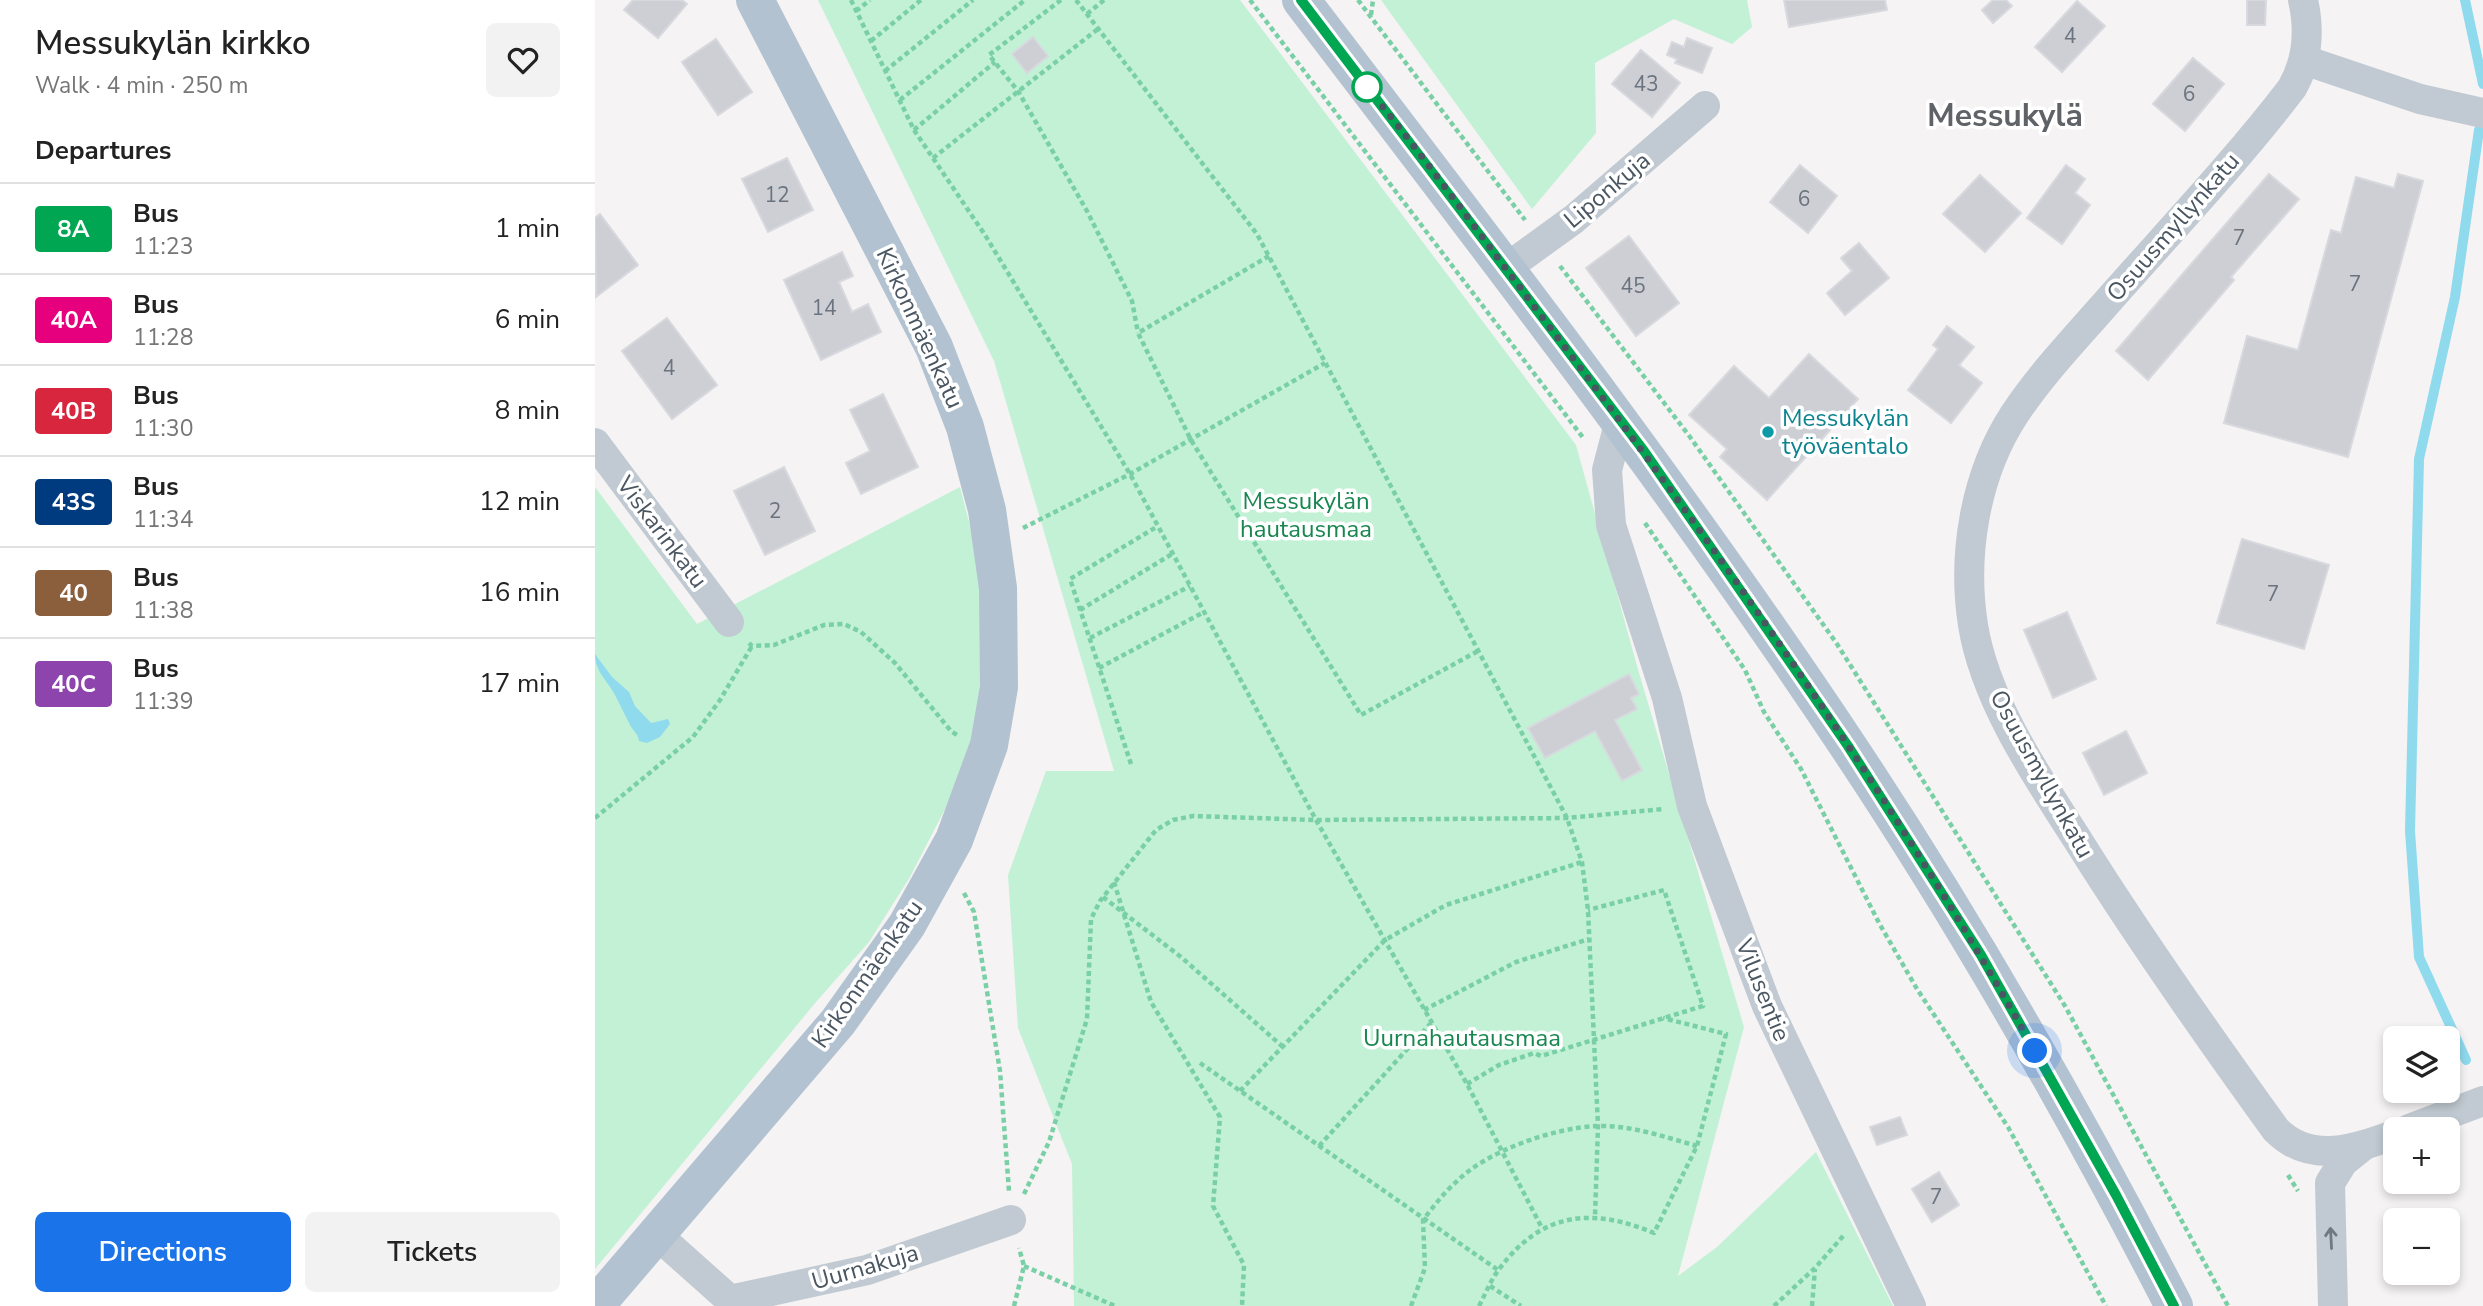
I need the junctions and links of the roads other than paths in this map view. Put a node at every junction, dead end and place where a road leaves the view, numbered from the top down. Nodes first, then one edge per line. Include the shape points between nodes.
1 (755, 0) edge
2 (1301, 0) edge
3 (2303, 0) edge
4 (2304, 60) junction
5 (1705, 106) dead end
6 (2483, 114) edge
7 (1505, 269) junction
8 (1621, 421) junction
9 (595, 443) edge
10 (729, 622) road end
11 (2483, 1101) edge
12 (2441, 1117) edge
13 (2383, 1139) edge
14 (2363, 1146) junction
15 (1011, 1220) road end
16 (656, 1234) junction
17 (595, 1306) edge
18 (1911, 1306) edge
19 (2174, 1306) edge
20 (2333, 1306) edge

1 - 16 main road, Kirkonmäenkatu via 935,347 965,427 987,510 998,588 999,687 989,745 954,840 907,925 838,1022
2 - 7 main road
3 - 4 street, Osuusmyllynkatu via 2307,19
4 - 6 street via 2420,99
4 - 14 street, Osuusmyllynkatu via 2300,74 2276,108 2063,352 2013,416 1984,480 1974,527 1970,593 1980,652 2016,738 2104,882 2217,1049 2291,1144 2324,1151
5 - 7 street, Liponkuja via 1574,219
7 - 8 main road
8 - 18 street, Vilusentie via 1607,470 1611,525 1668,698 1692,806 1766,1006
8 - 19 main road via 1848,746 1981,955
9 - 10 street, Viskarinkatu
11 - 12 street
13 - 14 street
20 -> 14 street via 2330,1183 2343,1162
15 - 16 street, Uurnakuja via 867,1270 730,1300
16 - 17 main road, Kirkonmäenkatu

